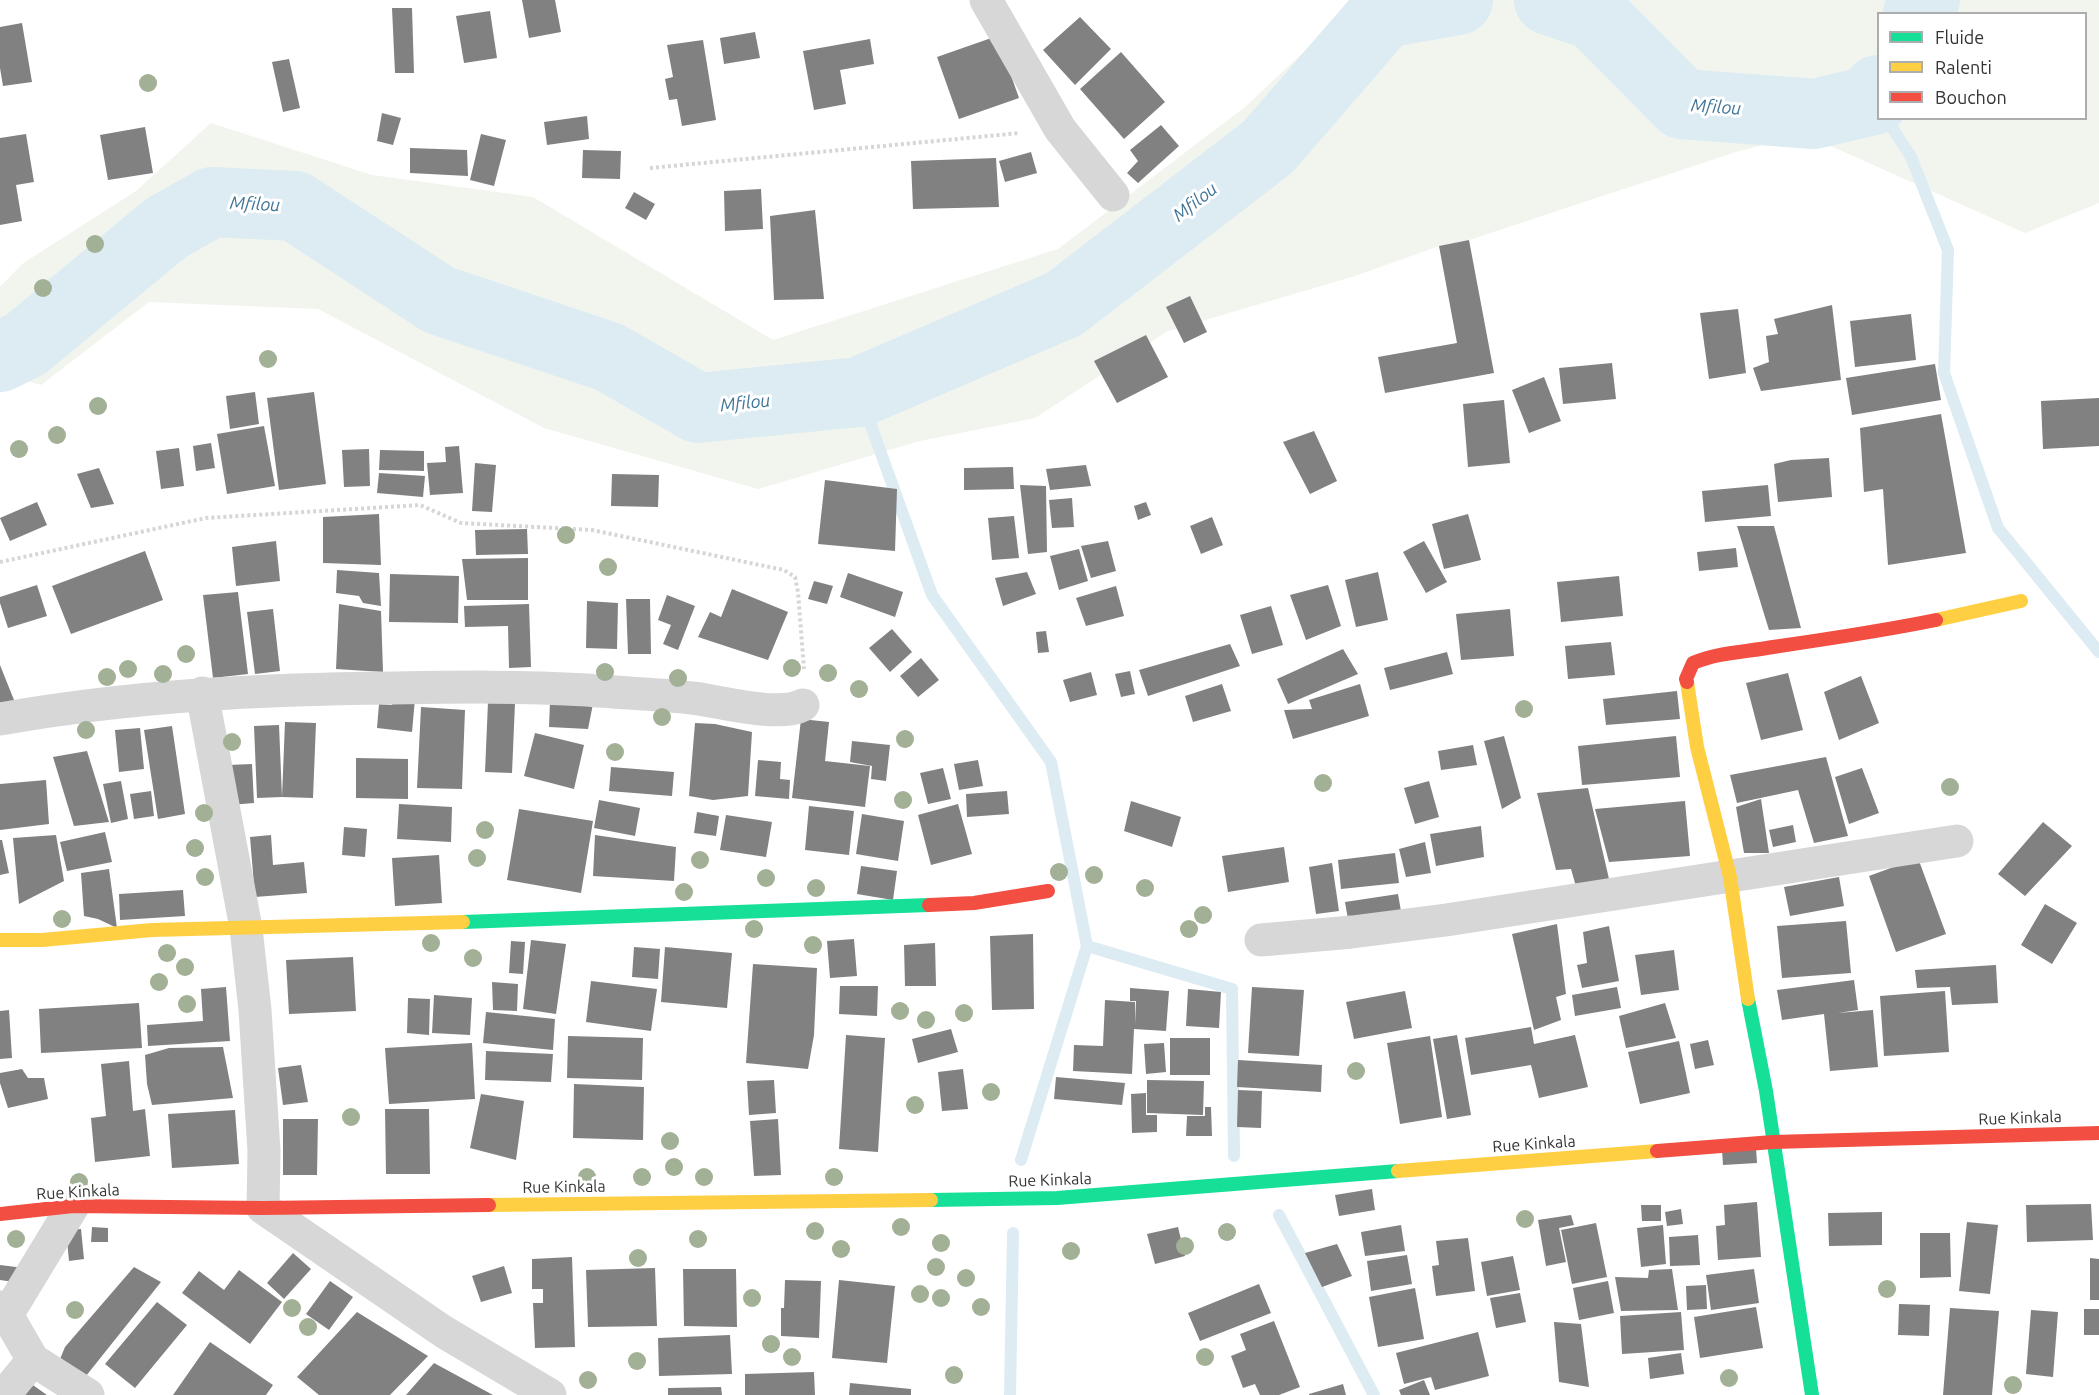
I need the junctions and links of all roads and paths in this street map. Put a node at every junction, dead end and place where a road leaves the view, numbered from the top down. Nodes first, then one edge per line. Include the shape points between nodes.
1 (986, 0) edge
2 (1060, 129) junction
3 (650, 168) dead end
4 (1113, 195) dead end
5 (0, 562) edge
6 (2021, 601) dead end
7 (202, 693) junction
8 (803, 705) joint
9 (0, 719) edge
10 (1957, 841) dead end
11 (1730, 877) junction
12 (1047, 891) dead end
13 (246, 928) junction
14 (0, 940) edge
15 (1261, 940) dead end
16 (2099, 1133) edge
17 (1773, 1142) junction
18 (73, 1206) junction
19 (263, 1208) junction
20 (0, 1214) edge
21 (4, 1311) edge
22 (33, 1360) junction
23 (4, 1395) edge
24 (88, 1395) edge
25 (550, 1395) edge
26 (1812, 1395) edge

1 - 2 street
2 - 3 path
2 - 4 street
5 - 8 path via 206,518 420,506 461,523 592,530 784,570 795,577 806,696
6 - 11 street via 1897,628 1712,655 1692,663 1686,679 1697,747
7 - 8 street via 527,686 691,698 773,710 794,710
7 - 9 street via 61,708
7 - 13 street
10 - 11 street
11 - 15 street via 1375,929
11 - 17 street
12 - 13 street via 962,903
13 - 14 street
13 - 19 street via 264,1150
16 - 17 street, Rue Kinkala
17 - 19 street, Rue Kinkala via 1057,1198
17 - 26 street
18 - 19 street, Rue Kinkala
18 - 20 street, Rue Kinkala
18 - 21 street
19 - 25 street via 444,1332
21 - 22 street
22 - 23 street
22 - 24 street

